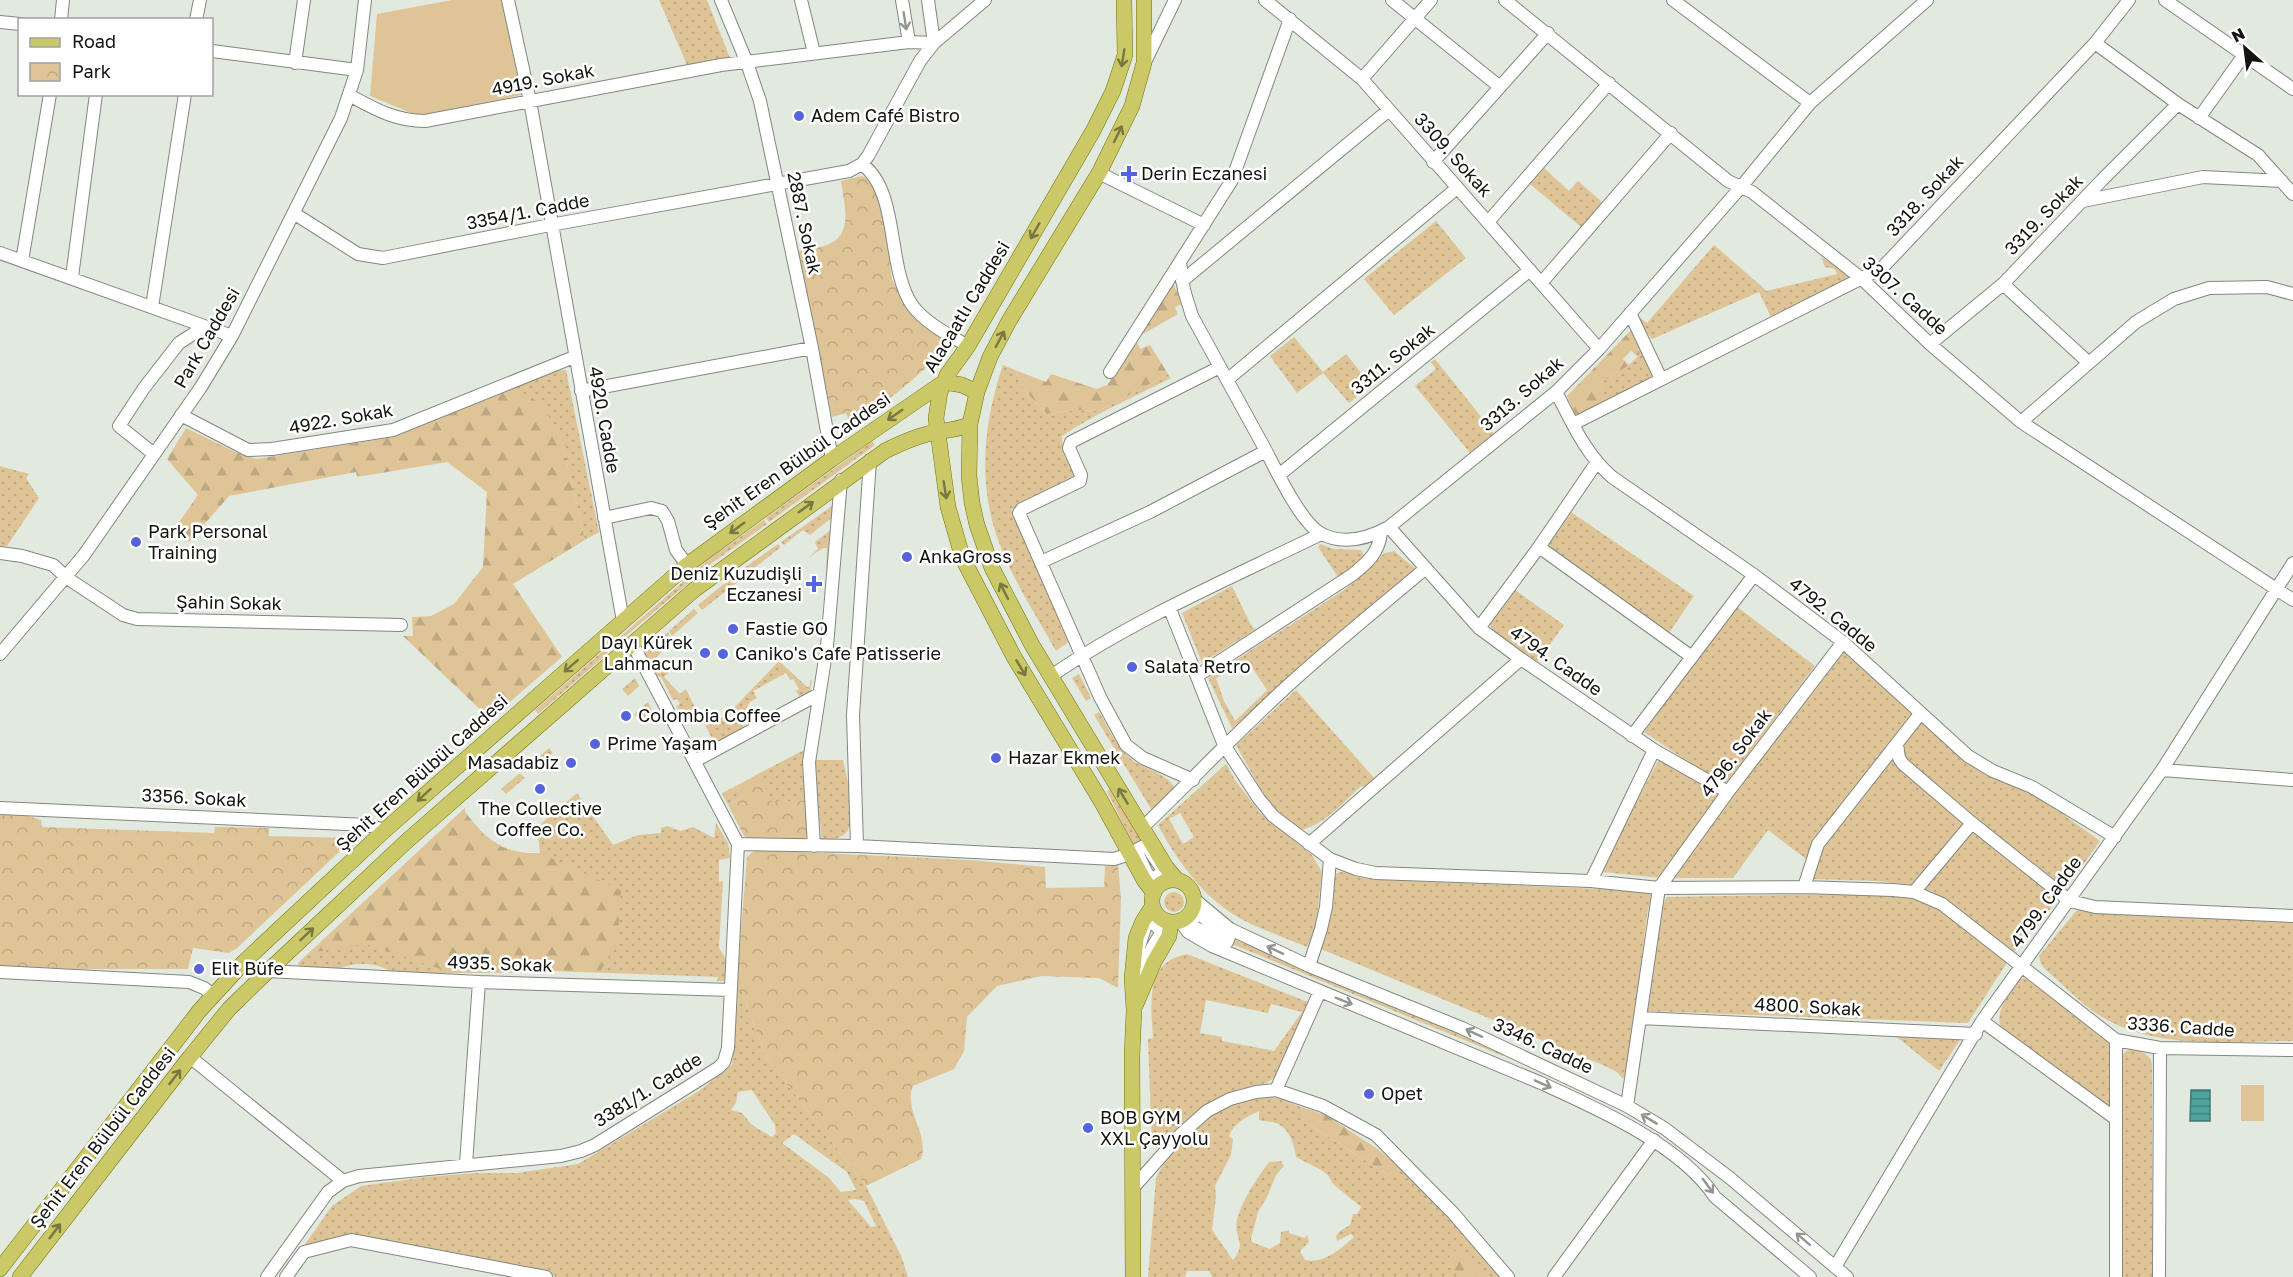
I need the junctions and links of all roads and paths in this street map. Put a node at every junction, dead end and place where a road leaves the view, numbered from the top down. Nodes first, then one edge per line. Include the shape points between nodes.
1 (63, 0) edge
2 (200, 0) edge
3 (304, 0) edge
4 (365, 0) edge
5 (508, 0) edge
6 (721, 0) edge
7 (801, 0) edge
8 (902, 0) edge
9 (928, 0) edge
10 (986, 0) edge
11 (1124, 0) edge
12 (1144, 0) edge
13 (1175, 0) edge
14 (1265, 0) edge
15 (1392, 0) edge
16 (1431, 0) edge
17 (1505, 0) edge
18 (1673, 0) edge
19 (1927, 0) edge
20 (2129, 0) edge
21 (2165, 0) edge
22 (61, 18) edge
23 (196, 18) edge
24 (1415, 18) junction
25 (1290, 19) junction
26 (0, 22) edge
27 (18, 24) edge
28 (1548, 33) junction
29 (909, 42) junction
30 (934, 43) junction
31 (2095, 43) junction
32 (213, 51) edge
33 (814, 53) junction
34 (2244, 55) junction
35 (296, 63) junction
36 (747, 63) junction
37 (1144, 63) junction
38 (357, 70) junction
39 (1362, 79) junction
40 (1609, 83) junction
41 (1500, 87) junction
42 (2293, 89) edge
43 (350, 95) junction
44 (50, 96) edge
45 (96, 96) edge
46 (185, 96) edge
47 (530, 101) junction
48 (1810, 103) junction
49 (2178, 104) junction
50 (1389, 110) junction
51 (2199, 118) junction
52 (1671, 134) junction
53 (1433, 162) junction
54 (862, 164) junction
55 (1100, 173) junction
56 (2282, 181) junction
57 (778, 184) junction
58 (1741, 187) junction
59 (1457, 188) junction
60 (2293, 194) edge
61 (2084, 201) junction
62 (295, 214) junction
63 (1488, 222) junction
64 (550, 225) junction
65 (1204, 225) junction
66 (0, 253) edge
67 (22, 261) junction
68 (1180, 262) junction
69 (1530, 270) junction
70 (72, 277) junction
71 (1862, 279) junction
72 (1182, 280) junction
73 (1542, 282) junction
74 (2003, 284) junction
75 (2291, 291) edge
76 (152, 307) junction
77 (1630, 314) junction
78 (204, 327) junction
79 (232, 336) junction
80 (1930, 344) junction
81 (968, 346) junction
82 (812, 348) junction
83 (1599, 349) junction
84 (574, 357) junction
85 (2089, 363) junction
86 (1220, 368) junction
87 (1110, 372) dead end
88 (1661, 379) junction
89 (1227, 380) junction
90 (944, 382) junction
91 (581, 391) junction
92 (976, 392) junction
93 (1556, 392) junction
94 (181, 415) junction
95 (2020, 422) junction
96 (970, 424) junction
97 (1574, 424) junction
98 (937, 432) junction
99 (1266, 452) junction
100 (154, 454) junction
101 (832, 459) junction
102 (870, 460) junction
103 (1597, 462) junction
104 (1279, 475) junction
105 (842, 480) junction
106 (604, 518) junction
107 (1385, 529) junction
108 (1321, 534) junction
109 (1539, 547) junction
110 (0, 554) edge
111 (1041, 562) junction
112 (2293, 563) edge
113 (687, 565) junction
114 (1426, 568) junction
115 (1754, 575) junction
116 (67, 578) junction
117 (2275, 590) junction
118 (2293, 600) edge
119 (1170, 609) junction
120 (623, 621) junction
121 (401, 625) dead end
122 (1479, 628) junction
123 (1843, 642) junction
124 (633, 643) junction
125 (1, 652) edge
126 (1083, 654) junction
127 (1692, 657) junction
128 (1521, 659) junction
129 (1051, 676) junction
130 (1197, 676) junction
131 (819, 694) junction
132 (1920, 714) junction
133 (510, 719) junction
134 (525, 736) junction
135 (1632, 736) junction
136 (1897, 744) junction
137 (1224, 745) junction
138 (1654, 750) junction
139 (695, 761) junction
140 (2162, 770) junction
141 (1193, 780) junction
142 (2293, 780) edge
143 (1728, 792) junction
144 (0, 808) edge
145 (1972, 823) junction
146 (1142, 828) junction
147 (385, 830) junction
148 (2115, 837) junction
149 (738, 844) junction
150 (1309, 844) junction
151 (814, 846) junction
152 (857, 846) junction
153 (1130, 854) junction
154 (1330, 859) junction
155 (1177, 880) junction
156 (1591, 881) junction
157 (1804, 887) junction
158 (1659, 888) junction
159 (1914, 892) junction
160 (1194, 899) junction
161 (1151, 900) junction
162 (2070, 901) junction
163 (2293, 916) edge
164 (1180, 922) junction
165 (2022, 965) junction
166 (1309, 966) junction
167 (268, 970) junction
168 (0, 972) edge
169 (479, 982) junction
170 (731, 990) junction
171 (1320, 991) junction
172 (213, 995) junction
173 (229, 1010) junction
174 (1134, 1010) junction
175 (1640, 1018) junction
176 (1982, 1021) junction
177 (1976, 1034) junction
178 (2116, 1040) junction
179 (2160, 1047) junction
180 (2293, 1050) edge
181 (190, 1057) junction
182 (1276, 1090) junction
183 (1627, 1106) junction
184 (2116, 1119) junction
185 (1654, 1140) junction
186 (466, 1164) junction
187 (343, 1181) junction
188 (1132, 1188) junction
189 (1834, 1267) junction
190 (0, 1269) edge
191 (20, 1277) edge
192 (267, 1277) edge
193 (286, 1277) edge
194 (546, 1277) edge
195 (1133, 1277) edge
196 (1508, 1277) edge
197 (1554, 1277) edge
198 (1810, 1277) edge
199 (1847, 1277) edge
200 (2116, 1277) edge
201 (2159, 1277) edge

1 - 22 street
2 - 23 street
3 - 35 street
4 - 38 street, Park Caddesi
5 - 47 street, 4920. Cadde
6 - 36 street, 2887. Sokak
7 - 33 street
8 -> 29 street
9 - 30 street
10 - 30 street
11 -> 81 main road, Alacaatlı Caddesi via 1125,55 1113,92
12 - 37 main road
13 - 37 street
14 - 25 street, 3309. Sokak
15 - 24 street
16 - 24 street
17 - 28 street, 3307. Cadde
18 - 48 street
19 - 48 street, 3313. Sokak
20 - 31 street, 3318. Sokak
21 - 34 street
24 - 39 street
24 - 41 street
25 - 39 street, 3309. Sokak
25 - 65 street via 1232,180
26 - 27 street
28 - 40 street, 3307. Cadde
28 - 41 street
29 - 30 street, 4919. Sokak
29 - 33 street, 4919. Sokak
30 - 54 street
31 - 49 street
31 - 71 street, 3318. Sokak via 1882,268
32 - 35 street
33 - 36 street, 4919. Sokak
34 - 42 street
34 - 51 street
35 - 38 street
36 - 47 street, 4919. Sokak
36 - 57 street, 2887. Sokak via 760,100
55 -> 37 main road via 1132,106
38 - 43 street, Park Caddesi
39 - 50 street, 3309. Sokak
40 - 52 street, 3307. Cadde
40 - 63 street
41 - 53 street
43 - 47 street, 4919. Sokak via 386,115 412,121
43 - 62 street, Park Caddesi
44 - 67 street
45 - 70 street
46 - 76 street
47 - 64 street, 4920. Cadde
48 - 58 street, 3313. Sokak
49 - 51 street
49 - 61 street, 3319. Sokak
50 - 53 street, 3309. Sokak
50 - 72 street
51 - 56 street via 2258,155
52 - 58 street, 3307. Cadde via 1728,181
52 - 73 street
53 - 59 street, 3309. Sokak
54 - 57 street, 3354/1. Cadde via 849,171
54 - 81 street via 871,170 881,188 911,304
55 - 65 street
92 -> 55 main road via 1009,321
56 - 60 street
56 - 61 street via 2203,177
57 - 64 street, 3354/1. Cadde
57 - 82 street, 2887. Sokak
58 - 71 street, 3307. Cadde
58 - 77 street, 3313. Sokak
59 - 63 street, 3309. Sokak
59 - 89 street
61 - 74 street, 3319. Sokak
62 - 64 street, 3354/1. Cadde via 358,254 376,257
62 - 79 street, Park Caddesi
63 - 69 street, 3309. Sokak
64 - 84 street, 4920. Cadde
65 - 68 street
66 - 67 street
67 - 70 street
68 - 72 street
68 - 87 street
69 - 73 street, 3309. Sokak
69 - 104 street, 3311. Sokak
70 - 76 street
71 - 80 street, 3307. Cadde
71 - 88 street, 3318. Sokak
72 - 86 street via 1192,316
73 - 83 street, 3309. Sokak
74 - 80 street, 3319. Sokak
74 - 85 street
75 - 85 street via 2267,287 2209,288 2174,299 2136,322
76 - 78 street
77 - 83 street, 3313. Sokak
77 - 88 street
78 - 79 street
78 - 100 street via 179,344 119,426
79 - 94 street, Park Caddesi
80 - 95 street, 3307. Cadde
81 - 90 main road, Alacaatlı Caddesi
82 - 91 street
82 - 101 street, 2887. Sokak
83 - 93 street, 3313. Sokak
84 - 91 street, 4920. Cadde
84 - 94 street, 4922. Sokak via 393,430 283,448 248,450
85 - 95 street
86 - 89 street
86 - 111 street via 1069,444 1080,481 1019,513
88 - 97 street, 3318. Sokak
89 - 99 street
90 - 92 main road
90 - 98 main road, Alacaatlı Caddesi via 936,405
90 -> 101 main road, Şehit Eren Bülbül Caddesi
91 - 106 street, 4920. Cadde
92 - 96 main road
93 - 97 street, 4792. Cadde
93 - 107 street, 3313. Sokak
94 - 100 street, Park Caddesi
95 - 117 street, 3307. Cadde
96 - 98 main road, Şehit Eren Bülbül Caddesi
129 -> 96 main road via 983,548 972,503
97 - 103 street, 4792. Cadde
98 - 102 main road, Şehit Eren Bülbül Caddesi via 899,444
98 -> 153 main road, Alacaatlı Caddesi via 948,507 970,576
99 - 104 street
99 - 111 street
100 - 116 street, Park Caddesi
101 -> 113 main road, Şehit Eren Bülbül Caddesi
102 - 105 main road, Şehit Eren Bülbül Caddesi
102 - 152 street via 853,715
103 - 109 street
103 - 115 street, 4792. Cadde via 1612,477
104 - 108 street via 1296,505
124 -> 105 main road, Şehit Eren Bülbül Caddesi via 714,574
105 - 131 street
106 - 113 street via 651,508 662,511 676,550
106 - 120 street, 4920. Cadde
107 - 108 street, 3313. Sokak via 1362,540
107 - 114 street, 4794. Cadde
107 - 130 street via 1371,559 1352,575
108 - 119 street
109 - 122 street
109 - 127 street
110 - 116 street, Şahin Sokak via 46,563
111 - 126 street
112 - 117 street, 4799. Cadde
113 - 120 main road, Şehit Eren Bülbül Caddesi
114 - 122 street, 4794. Cadde
114 - 137 street
115 - 123 street, 4792. Cadde
115 - 127 street
116 - 121 street, Şahin Sokak via 123,615 137,619
116 - 125 street, Park Caddesi
117 - 118 street, 3307. Cadde
117 - 140 street, 4799. Cadde
119 - 126 street
119 - 130 street
120 -> 133 main road, Şehit Eren Bülbül Caddesi
122 - 128 street, 4794. Cadde
123 - 132 street, 4792. Cadde
123 - 143 street, 4796. Sokak
124 - 134 main road, Şehit Eren Bülbül Caddesi
124 - 139 street
126 - 129 street
126 - 141 street via 1100,697 1126,745 1143,758
127 - 135 street
128 - 135 street, 4794. Cadde
128 - 150 street
146 -> 129 main road
130 - 137 street
131 - 139 street
131 - 151 street via 808,762
132 - 136 street
132 - 148 street, 4792. Cadde via 1979,763 2032,787
133 - 134 main road
133 -> 147 main road, Şehit Eren Bülbül Caddesi
167 -> 134 main road, Şehit Eren Bülbül Caddesi
135 - 138 street, 4794. Cadde
136 - 145 street via 1903,764
136 - 157 street via 1818,844
137 - 141 street
137 - 150 street via 1258,799
138 - 143 street, 4794. Cadde
138 - 156 street
139 - 149 street
140 - 142 street
140 - 148 street, 4799. Cadde
141 - 146 street
143 - 158 street, 4796. Sokak
144 - 147 street, 3356. Sokak via 367,825
145 - 159 street
145 - 162 street
146 - 155 main road
147 - 172 main road, Şehit Eren Bülbül Caddesi
148 - 162 street, 4799. Cadde
149 - 151 street
149 - 170 street, 3381/1. Cadde
150 - 154 street
151 - 152 street
152 - 153 street via 1114,859
153 - 161 main road, Alacaatlı Caddesi
154 - 156 street via 1376,873
154 - 166 street via 1322,929
155 - 160 main road via 1188,886
155 - 161 main road via 1163,882
156 - 158 street
157 - 158 street
157 - 159 street
158 - 175 street
159 - 165 street, 3336. Cadde via 1942,904
160 - 164 main road via 1189,914
166 -> 160 street, 3346. Cadde via 1230,929
161 - 161 street via 1162,932 1144,962 1138,989 1135,988 1139,947
161 - 164 main road via 1158,916
161 - 174 main road via 1133,957
162 - 163 street via 2095,907
162 - 165 street, 4799. Cadde
164 - 171 street, 3346. Cadde via 1188,932 1212,946
164 - 174 main road via 1150,970
165 - 176 street, 4799. Cadde
165 - 178 street, 3336. Cadde
183 -> 166 street, 3346. Cadde via 1462,1028
167 - 169 street, 4935. Sokak
167 - 173 main road, Şehit Eren Bülbül Caddesi
168 - 172 street via 189,982
169 - 170 street, 4935. Sokak
169 - 186 street
170 - 186 street, 3381/1. Cadde via 727,1055 718,1068 581,1151
171 - 182 street
171 -> 185 street, 3346. Cadde via 1589,1104
172 - 173 main road
172 - 190 main road, Şehit Eren Bülbül Caddesi
173 - 181 main road, Şehit Eren Bülbül Caddesi
174 - 188 main road
175 - 177 street, 4800. Sokak
175 - 183 street
176 - 177 street, 4799. Cadde
176 - 184 street
177 - 189 street, 4799. Cadde
178 - 179 street, 3336. Cadde
178 - 184 street
179 - 180 street, 3336. Cadde
179 - 201 street
181 - 187 street
191 -> 181 main road, Şehit Eren Bülbül Caddesi
182 - 188 street via 1230,1099 1207,1111
182 - 196 street via 1323,1106 1376,1135 1453,1213
189 -> 183 street, 3346. Cadde via 1722,1171
184 - 200 street
185 - 197 street
185 -> 198 street, 3346. Cadde
186 - 187 street, 3381/1. Cadde
187 - 192 street via 324,1197
188 - 195 main road
189 - 199 street, 3346. Cadde
193 - 194 street via 304,1252 351,1240

